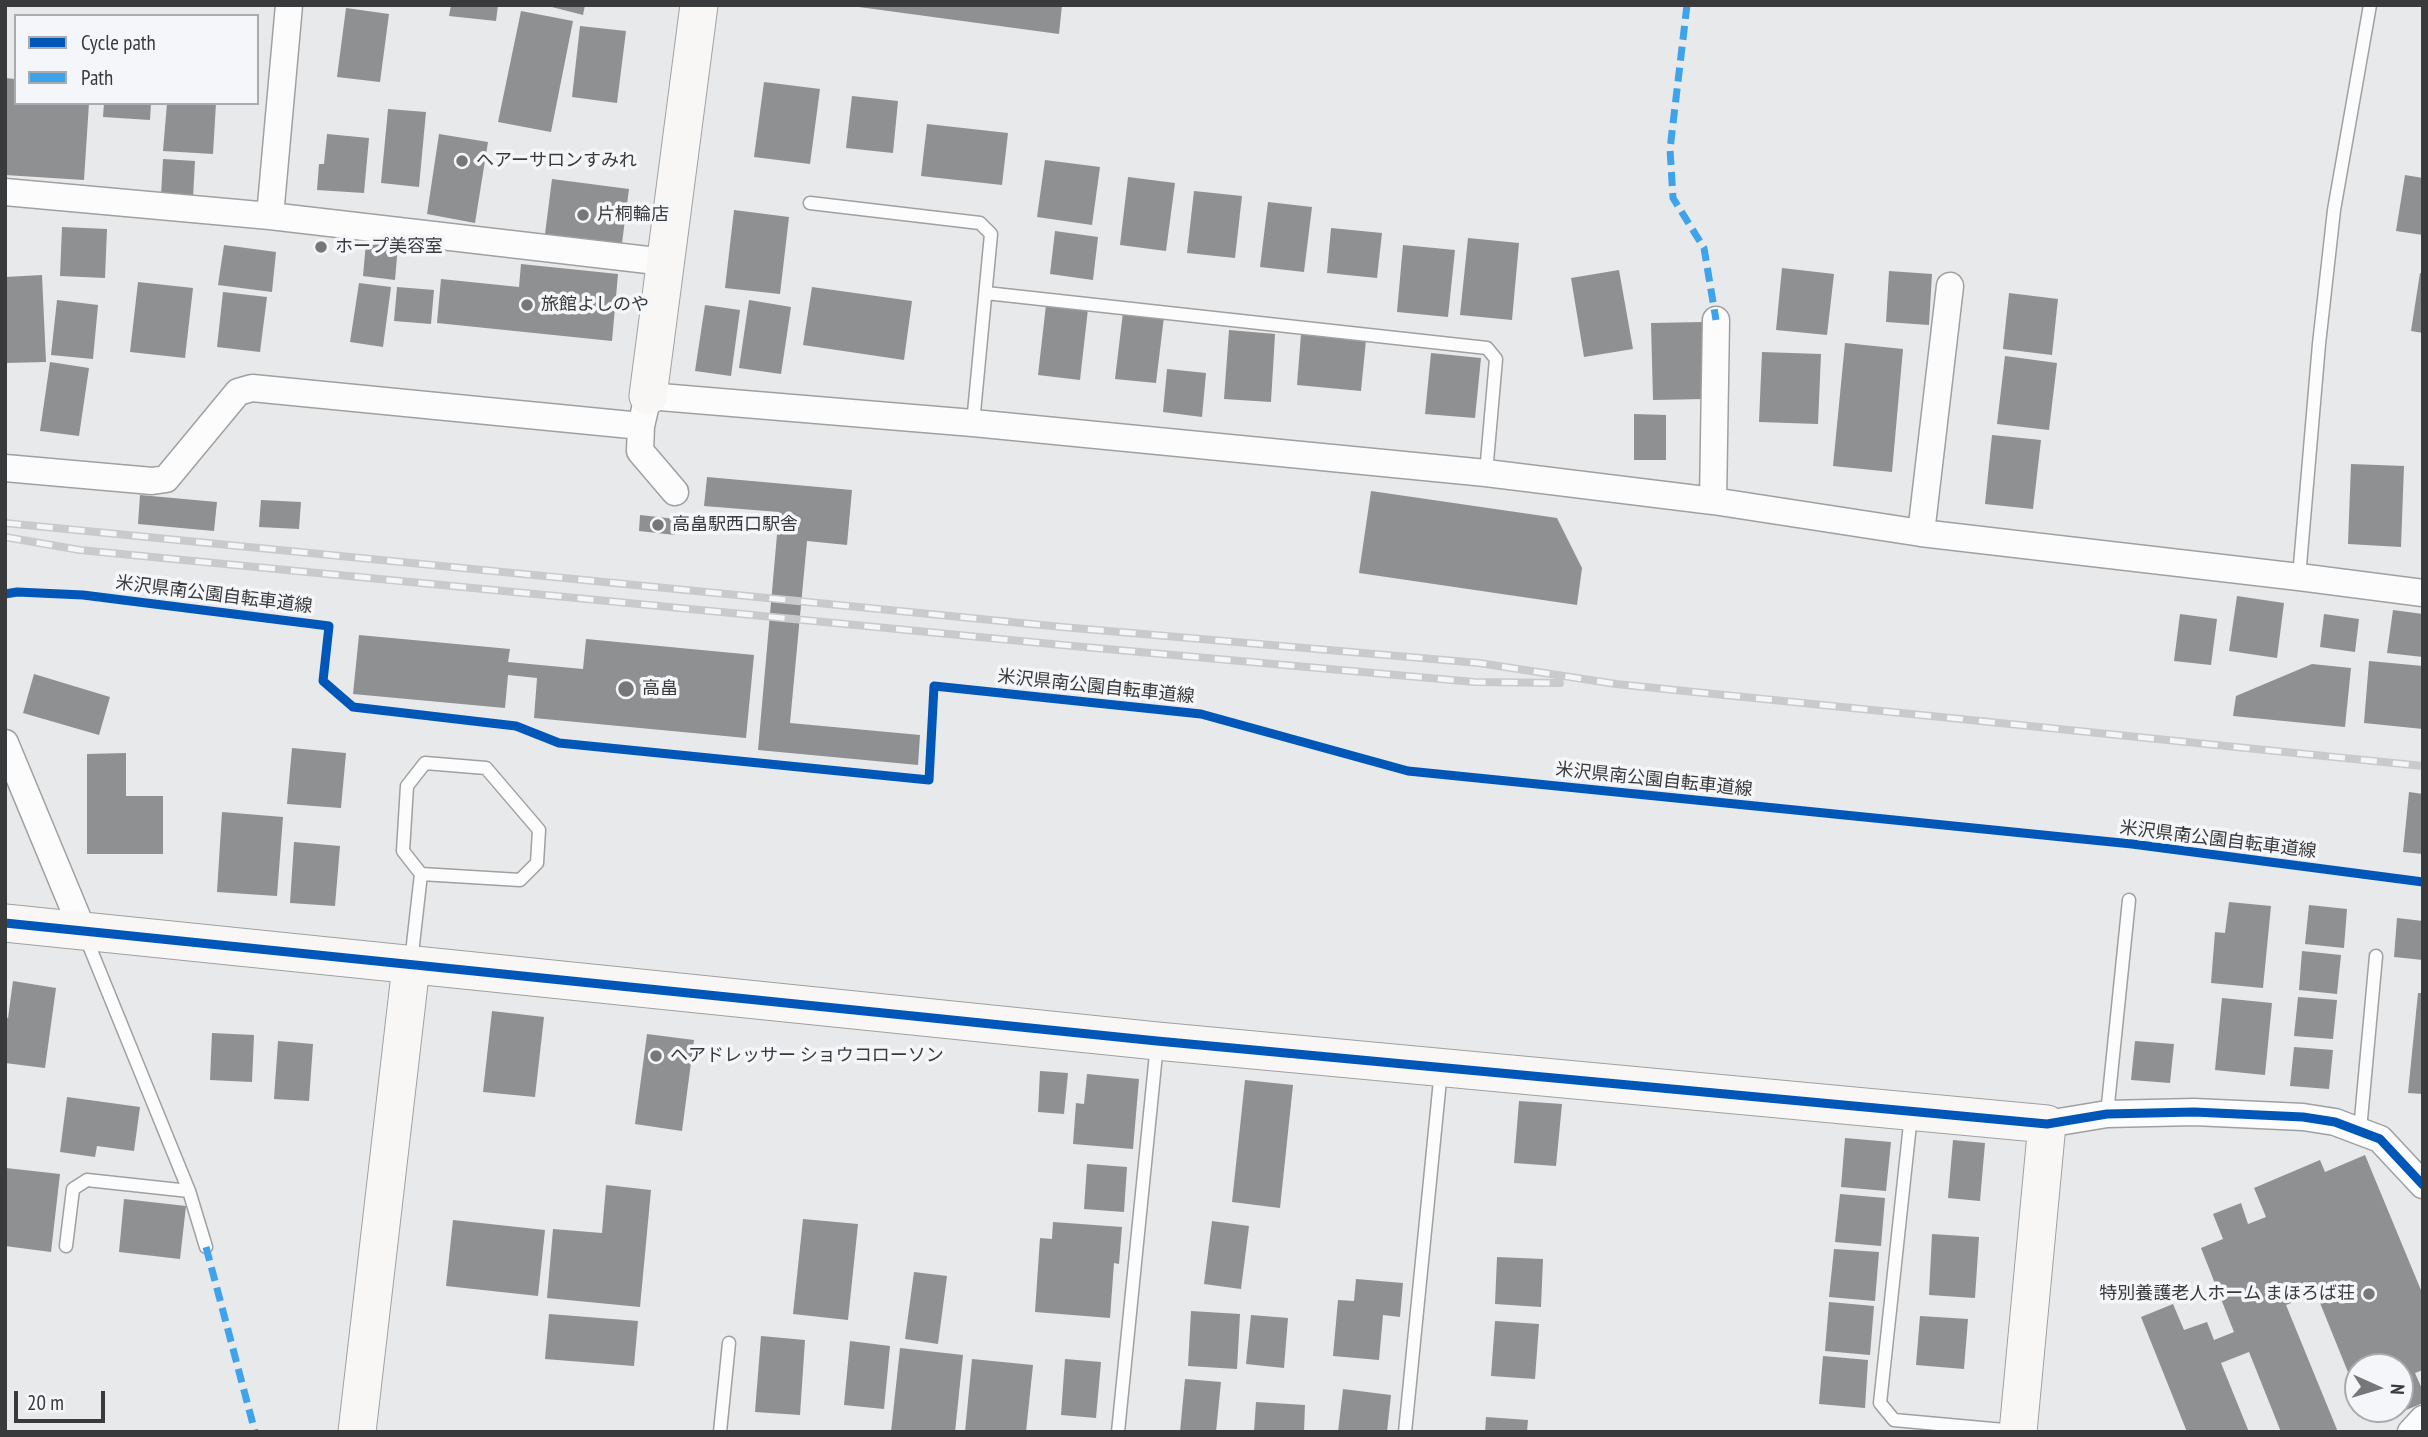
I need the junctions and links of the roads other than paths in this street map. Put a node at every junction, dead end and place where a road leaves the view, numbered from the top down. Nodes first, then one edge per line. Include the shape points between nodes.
1 (289, 5) edge
2 (699, 5) edge
3 (2370, 5) edge
4 (5, 192) edge
5 (810, 203) dead end
6 (270, 216) junction
7 (665, 262) junction
8 (1950, 286) dead end
9 (986, 293) junction
10 (1716, 320) dead end
11 (644, 411) junction
12 (973, 423) junction
13 (5, 468) edge
14 (1486, 473) junction
15 (675, 492) dead end
16 (1713, 501) junction
17 (1921, 533) junction
18 (2299, 577) junction
19 (2423, 593) edge
20 (5, 743) edge
21 (421, 874) junction
22 (2129, 900) dead end
23 (5, 923) edge
24 (83, 931) junction
25 (2376, 956) dead end
26 (411, 966) junction
27 (1157, 1041) junction
28 (1442, 1066) junction
29 (1911, 1111) junction
30 (2107, 1114) junction
31 (2047, 1124) junction
32 (2360, 1130) junction
33 (2423, 1185) edge
34 (189, 1191) junction
35 (66, 1246) dead end
36 (206, 1247) dead end
37 (729, 1343) dead end
38 (2423, 1419) edge
39 (357, 1432) edge
40 (720, 1432) edge
41 (1118, 1432) edge
42 (1405, 1432) edge
43 (2018, 1432) edge
44 (2411, 1432) edge

1 - 6 street
2 - 7 street
3 - 18 lane via 2334,210
4 - 6 street
5 - 9 lane via 979,223 990,234
6 - 7 street
7 - 11 street
8 - 17 street
9 - 12 lane
9 - 14 lane via 1488,348 1496,359
10 - 16 street
11 - 12 street
11 - 13 street via 252,388 237,392 166,479
11 - 15 street via 640,451
12 - 14 street
14 - 16 street
16 - 17 street
17 - 18 street
18 - 19 street
20 - 24 street
21 - 21 lane via 403,851 407,786 425,763 486,768 539,830 537,863 520,880
21 - 26 lane
22 - 30 lane
23 - 24 street
24 - 26 street
24 - 34 lane
25 - 32 lane
26 - 27 street
26 - 39 street
27 - 28 street
27 - 41 lane
28 - 29 street
28 - 42 lane
29 - 31 street
29 - 43 lane via 1880,1403 1894,1420
30 - 31 street
30 - 32 street via 2303,1117
31 - 43 street
32 - 33 street via 2380,1139
34 - 35 lane via 87,1180 73,1189
34 - 36 lane
37 - 40 lane
38 - 44 street

